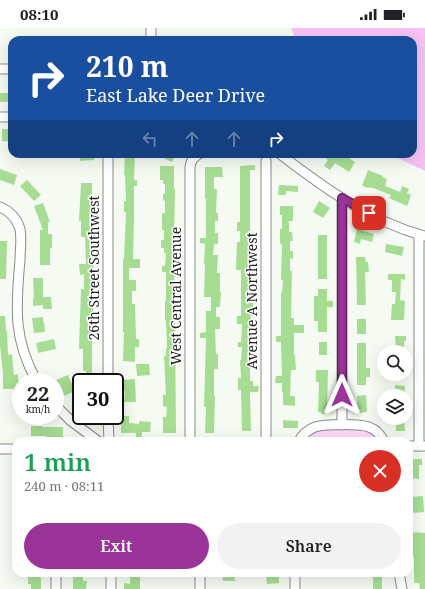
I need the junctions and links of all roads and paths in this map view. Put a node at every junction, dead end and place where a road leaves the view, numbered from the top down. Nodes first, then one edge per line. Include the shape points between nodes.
1 (108, 158) edge
2 (193, 158) edge
3 (264, 158) edge
4 (285, 158) edge
5 (342, 198) junction
6 (0, 207) edge
7 (422, 236) edge
8 (32, 373) edge
9 (108, 373) edge
10 (64, 414) edge
11 (108, 425) edge
12 (342, 425) junction
13 (87, 437) edge
14 (109, 437) edge
15 (190, 437) edge
16 (266, 437) edge
17 (302, 437) edge
18 (381, 437) edge
19 (422, 446) edge
20 (0, 449) edge
21 (12, 449) edge
22 (56, 577) edge
23 (111, 577) edge
24 (200, 577) edge
25 (295, 577) edge
26 (400, 577) edge
27 (56, 589) edge
28 (111, 589) edge
29 (200, 589) edge
30 (295, 589) edge
31 (402, 589) edge

1 - 9 street, 26th Street Southwest
2 - 15 street, West Central Avenue via 190,167
3 - 16 street, Avenue A Northwest
4 - 5 street
5 - 7 street via 386,222
5 - 12 street
6 - 8 street via 13,216 20,231 17,301 19,333
7 - 19 street
10 - 13 street
11 - 14 street
12 - 17 street via 315,427
12 - 18 street via 368,426
20 - 21 street
22 - 27 street
23 - 28 street
24 - 29 street
25 - 30 street
26 - 31 street

